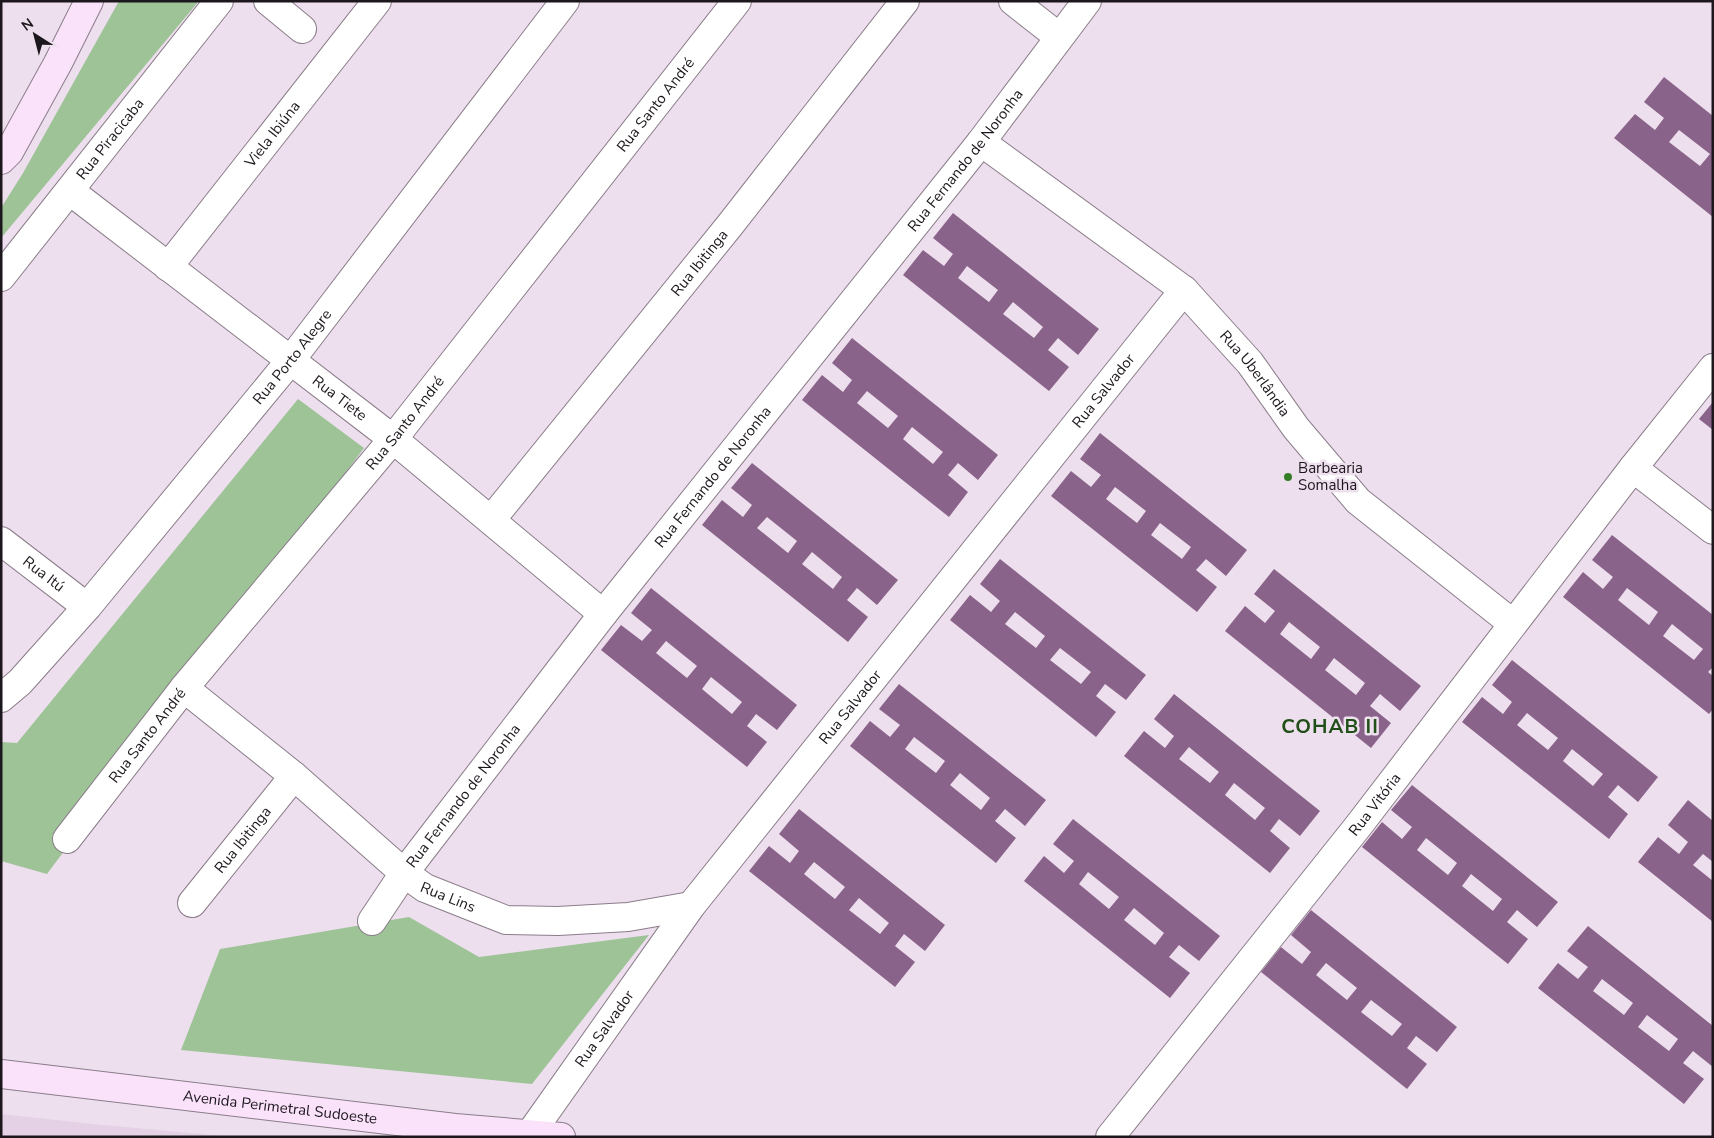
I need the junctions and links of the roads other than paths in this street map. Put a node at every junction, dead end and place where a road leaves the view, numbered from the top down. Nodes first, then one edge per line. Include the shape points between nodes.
1 (90, 1) edge
2 (219, 1) edge
3 (268, 1) edge
4 (377, 1) edge
5 (565, 1) edge
6 (738, 1) edge
7 (905, 1) edge
8 (1013, 1) edge
9 (1087, 1) edge
10 (302, 29) dead end
11 (1059, 37) junction
12 (981, 142) junction
13 (4, 150) edge
14 (70, 191) junction
15 (168, 267) junction
16 (1, 277) edge
17 (1184, 290) junction
18 (290, 361) junction
19 (1713, 368) edge
20 (393, 439) junction
21 (1633, 468) junction
22 (491, 520) junction
23 (1713, 530) edge
24 (1, 541) edge
25 (86, 607) junction
26 (603, 614) junction
27 (1512, 624) junction
28 (184, 688) junction
29 (1, 698) edge
30 (294, 776) junction
31 (67, 838) dead end
32 (404, 873) junction
33 (192, 903) dead end
34 (691, 906) junction
35 (372, 921) dead end
36 (1, 1074) edge
37 (530, 1134) junction
38 (561, 1137) edge
39 (1110, 1137) edge

1 - 13 main road via 58,62
2 - 14 street, Rua Piracicaba
3 - 10 street
4 - 15 street, Viela Ibiúna
5 - 18 street, Rua Porto Alegre
6 - 20 street, Rua Santo André
7 - 22 street, Rua Ibitinga via 730,225
8 - 11 street
9 - 11 street, Rua Fernando de Noronha
11 - 12 street, Rua Fernando de Noronha
12 - 17 street, Rua Uberlândia
12 - 26 street, Rua Fernando de Noronha
14 - 15 street, Rua Tiete
14 - 16 street, Rua Piracicaba
15 - 18 street, Rua Tiete
17 - 27 street, Rua Uberlândia via 1250,363 1296,428 1358,501
17 - 34 street, Rua Salvador
18 - 20 street, Rua Tiete
18 - 25 street, Rua Porto Alegre
19 - 21 street, Rua Vitória
20 - 22 street, Rua Tiete
20 - 28 street, Rua Santo André
21 - 23 street
21 - 27 street, Rua Vitória
22 - 26 street, Rua Tiete
24 - 25 street, Rua Itú
25 - 29 street, Rua Porto Alegre via 20,682
26 - 32 street, Rua Fernando de Noronha
27 - 39 street, Rua Vitória via 1359,825
28 - 30 street, Rua Lins
28 - 31 street, Rua Santo André
30 - 32 street, Rua Lins
30 - 33 street, Rua Ibitinga
32 - 34 street, Rua Lins via 425,888 506,920 628,918
32 - 35 street, Rua Fernando de Noronha
34 - 37 street, Rua Salvador
36 - 37 main road, Avenida Perimetral Sudoeste via 454,1128
37 - 38 main road, Avenida Perimetral Sudoeste

